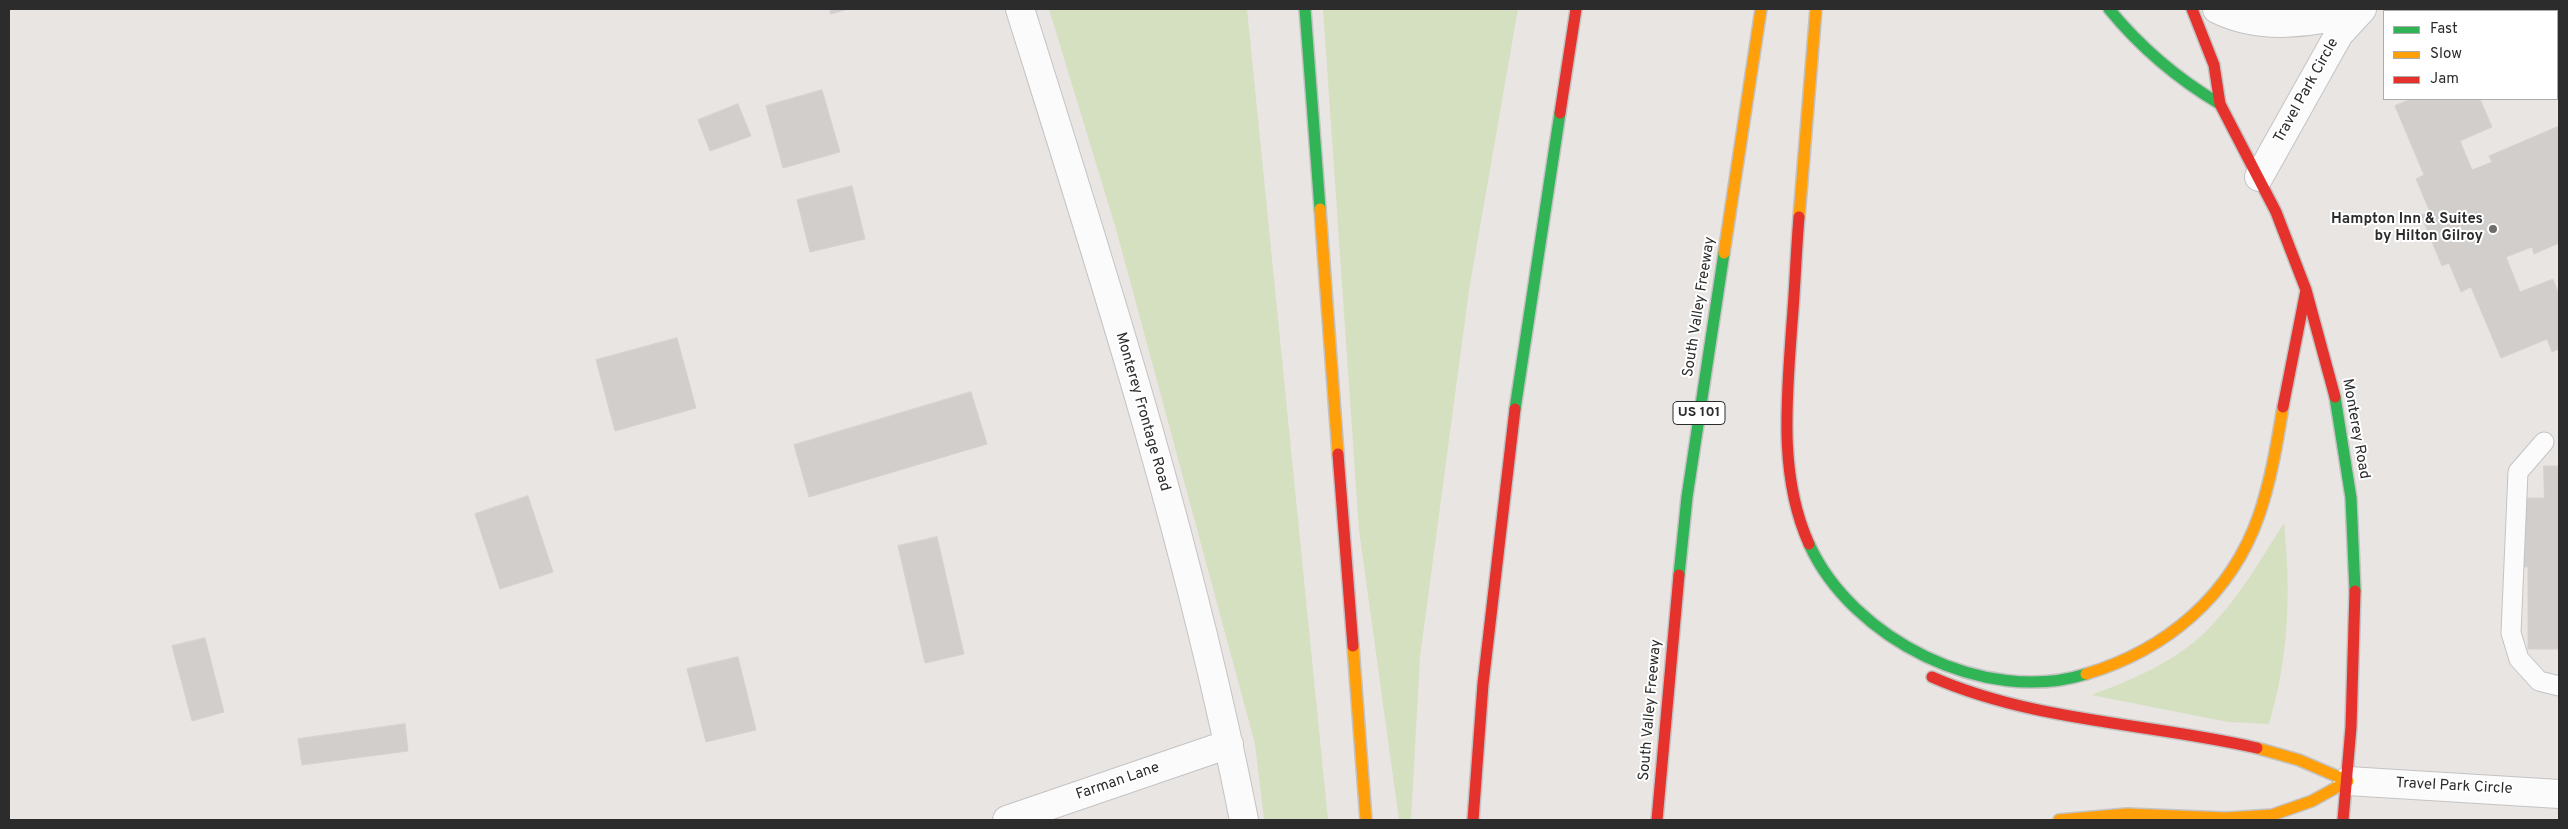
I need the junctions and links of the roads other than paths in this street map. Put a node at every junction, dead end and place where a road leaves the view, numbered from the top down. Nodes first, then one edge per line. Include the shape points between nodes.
1 (1020, 9) edge
2 (1305, 9) edge
3 (1576, 9) edge
4 (1761, 9) edge
5 (1816, 9) edge
6 (2109, 9) edge
7 (2192, 9) edge
8 (2217, 9) edge
9 (2357, 9) edge
10 (2362, 9) edge
11 (2220, 104) junction
12 (2259, 177) junction
13 (2306, 290) junction
14 (2544, 442) dead end
15 (1852, 607) junction
16 (1898, 654) dead end
17 (1918, 669) dead end
18 (2559, 686) edge
19 (1229, 744) junction
20 (2348, 781) junction
21 (2559, 794) edge
22 (1007, 820) edge
23 (1244, 820) edge
24 (1366, 820) edge
25 (1473, 820) edge
26 (1657, 820) edge
27 (2060, 820) edge
28 (2343, 820) edge

1 - 19 street, Monterey Frontage Road via 1080,199 1171,511
2 - 24 main road
3 - 25 main road via 1510,440 1483,684
4 - 26 main road, South Valley Freeway / US 101 via 1687,497
5 - 15 main road via 1797,237 1788,395 1788,456 1796,510 1804,534 1827,576
6 - 11 main road via 2153,59 2187,85
7 - 11 main road, Monterey Road via 2214,65
8 - 9 street, Travel Park Circle via 2240,18 2286,23
10 - 12 street, Travel Park Circle via 2339,34
11 - 12 main road, Monterey Road
12 - 13 main road, Monterey Road
13 - 15 main road via 2270,478 2252,534 2224,582 2198,611 2163,639 2143,652 2094,672 2044,682 2021,682 1970,673 1926,656 1884,634
13 - 20 main road, Monterey Road via 2338,410 2354,536 2355,626
14 - 18 lane via 2518,472 2510,632 2518,659 2539,681
15 - 16 main road
17 - 20 main road via 1991,700 2247,746 2319,767
19 - 22 street, Farman Lane
19 - 23 street, Monterey Frontage Road
20 - 21 street, Travel Park Circle
20 - 27 main road via 2298,808 2271,815 2222,818 2113,814
20 - 28 main road, Monterey Road

